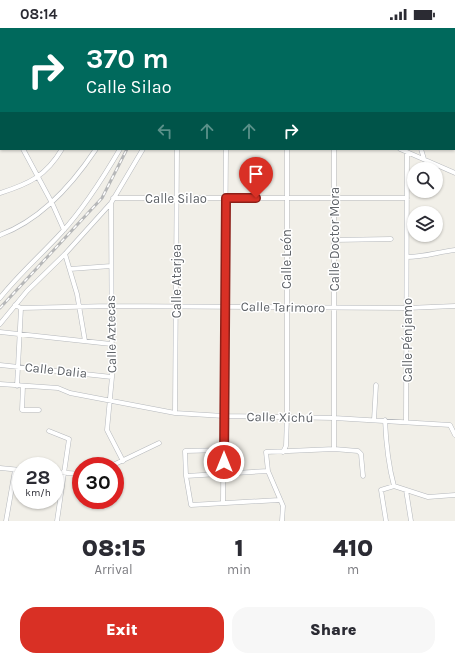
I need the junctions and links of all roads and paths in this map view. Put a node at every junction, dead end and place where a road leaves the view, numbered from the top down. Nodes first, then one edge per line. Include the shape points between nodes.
1 (24, 150) edge
2 (61, 150) edge
3 (95, 150) edge
4 (119, 150) edge
5 (142, 150) edge
6 (177, 150) edge
7 (226, 150) edge
8 (287, 150) edge
9 (334, 150) edge
10 (402, 150) edge
11 (422, 150) edge
12 (407, 152) junction
13 (424, 160) junction
14 (407, 162) edge
15 (455, 174) edge
16 (38, 177) junction
17 (0, 192) edge
18 (113, 198) junction
19 (177, 198) junction
20 (226, 198) junction
21 (286, 198) junction
22 (334, 198) junction
23 (407, 198) joint
24 (52, 203) junction
25 (111, 203) junction
26 (64, 230) junction
27 (0, 235) edge
28 (391, 239) dead end
29 (334, 240) junction
30 (455, 250) edge
31 (65, 254) junction
32 (407, 257) junction
33 (111, 266) junction
34 (70, 269) junction
35 (0, 298) edge
36 (15, 305) junction
37 (110, 306) junction
38 (176, 306) junction
39 (225, 306) junction
40 (286, 306) junction
41 (455, 306) edge
42 (80, 307) junction
43 (334, 307) junction
44 (21, 308) junction
45 (407, 308) junction
46 (0, 324) edge
47 (0, 332) edge
48 (20, 335) junction
49 (85, 341) junction
50 (111, 344) junction
51 (0, 365) edge
52 (18, 367) junction
53 (112, 377) junction
54 (0, 384) edge
55 (376, 385) dead end
56 (17, 386) junction
57 (23, 386) junction
58 (111, 400) junction
59 (39, 410) dead end
60 (175, 413) junction
61 (224, 416) junction
62 (287, 417) junction
63 (334, 418) junction
64 (374, 420) junction
65 (385, 420) junction
66 (406, 422) junction
67 (49, 430) dead end
68 (455, 435) edge
69 (159, 443) dead end
70 (334, 449) junction
71 (224, 450) junction
72 (283, 452) junction
73 (121, 457) edge
74 (124, 460) edge
75 (0, 468) edge
76 (12, 470) edge
77 (268, 471) junction
78 (64, 472) joint
79 (72, 473) edge
80 (223, 474) junction
81 (186, 476) junction
82 (363, 476) dead end
83 (394, 486) junction
84 (12, 487) edge
85 (406, 490) junction
86 (455, 495) edge
87 (279, 500) junction
88 (223, 502) junction
89 (59, 509) edge
90 (6, 521) edge
91 (57, 521) edge
92 (282, 521) edge
93 (386, 521) edge
94 (411, 521) edge

1 - 16 street
2 - 16 street via 54,163
3 - 24 street
4 - 26 street via 102,180
5 - 18 street
6 - 19 street, Calle Atarjea
7 - 20 street
8 - 21 street, Calle León
9 - 22 street, Calle Doctor Mora
10 - 12 street
11 - 13 street
12 - 13 street
12 - 14 street, Calle Pénjamo
13 - 15 street
16 - 17 street
16 - 24 street
18 - 19 street, Calle Silao
18 - 25 street
19 - 20 street, Calle Silao
19 - 38 street, Calle Atarjea
20 - 21 street, Calle Silao
20 - 39 street
21 - 22 street, Calle Silao
21 - 40 street, Calle León
22 - 23 street, Calle Silao
22 - 29 street, Calle Doctor Mora
23 - 32 street, Calle Pénjamo
24 - 26 street
24 - 27 street via 14,230
25 - 31 street
25 - 33 street, Calle Aztecas
26 - 35 street
28 - 29 street
29 - 43 street, Calle Doctor Mora
30 - 32 street via 422,257
31 - 34 street
31 - 36 street
32 - 45 street, Calle Pénjamo
33 - 34 street
33 - 37 street, Calle Aztecas
34 - 42 street
36 - 44 street
36 - 46 street
37 - 38 street, Calle Tarimoro
37 - 42 street, Calle Tarimoro
37 - 50 street, Calle Aztecas
38 - 39 street, Calle Tarimoro
38 - 60 street, Calle Atarjea
39 - 40 street, Calle Tarimoro
39 - 61 street
40 - 43 street, Calle Tarimoro
40 - 62 street, Calle León
41 - 45 street, Calle Tarimoro
42 - 44 street, Calle Tarimoro
42 - 49 street
43 - 45 street, Calle Tarimoro
43 - 63 street, Calle Doctor Mora
44 - 48 street
45 - 66 street, Calle Pénjamo
47 - 48 street
48 - 49 street
48 - 52 street
49 - 50 street
50 - 53 street, Calle Aztecas
51 - 52 street, Calle Dalia
52 - 53 street, Calle Dalia
52 - 56 street
53 - 58 street, Calle Aztecas
54 - 56 street, Calle Xichú
55 - 64 street
56 - 57 street, Calle Xichú
57 - 58 street, Calle Xichú via 58,388 70,393
57 - 59 street via 22,410
58 - 60 street, Calle Xichú
58 - 73 street, Calle Aztecas via 107,430
60 - 61 street, Calle Xichú
61 - 62 street, Calle Xichú
61 - 71 street
62 - 63 street, Calle Xichú
62 - 72 street, Calle León via 286,446
63 - 64 street, Calle Xichú
63 - 70 street, Calle Doctor Mora
64 - 65 street, Calle Xichú
65 - 66 street, Calle Xichú
65 - 83 street via 386,447
66 - 68 street, Calle Xichú via 450,425
67 - 78 street via 69,439
69 - 74 street
70 - 72 street
70 - 82 street via 358,451 361,454
71 - 80 street
71 - 81 street via 185,452
72 - 77 street via 266,452
75 - 76 street
77 - 80 street
77 - 87 street
78 - 79 street
80 - 81 street
80 - 88 street
81 - 88 street via 191,505
83 - 85 street
83 - 93 street via 381,490
84 - 90 street
85 - 86 street via 428,497
85 - 94 street
87 - 88 street
87 - 92 street via 283,506
89 - 91 street

